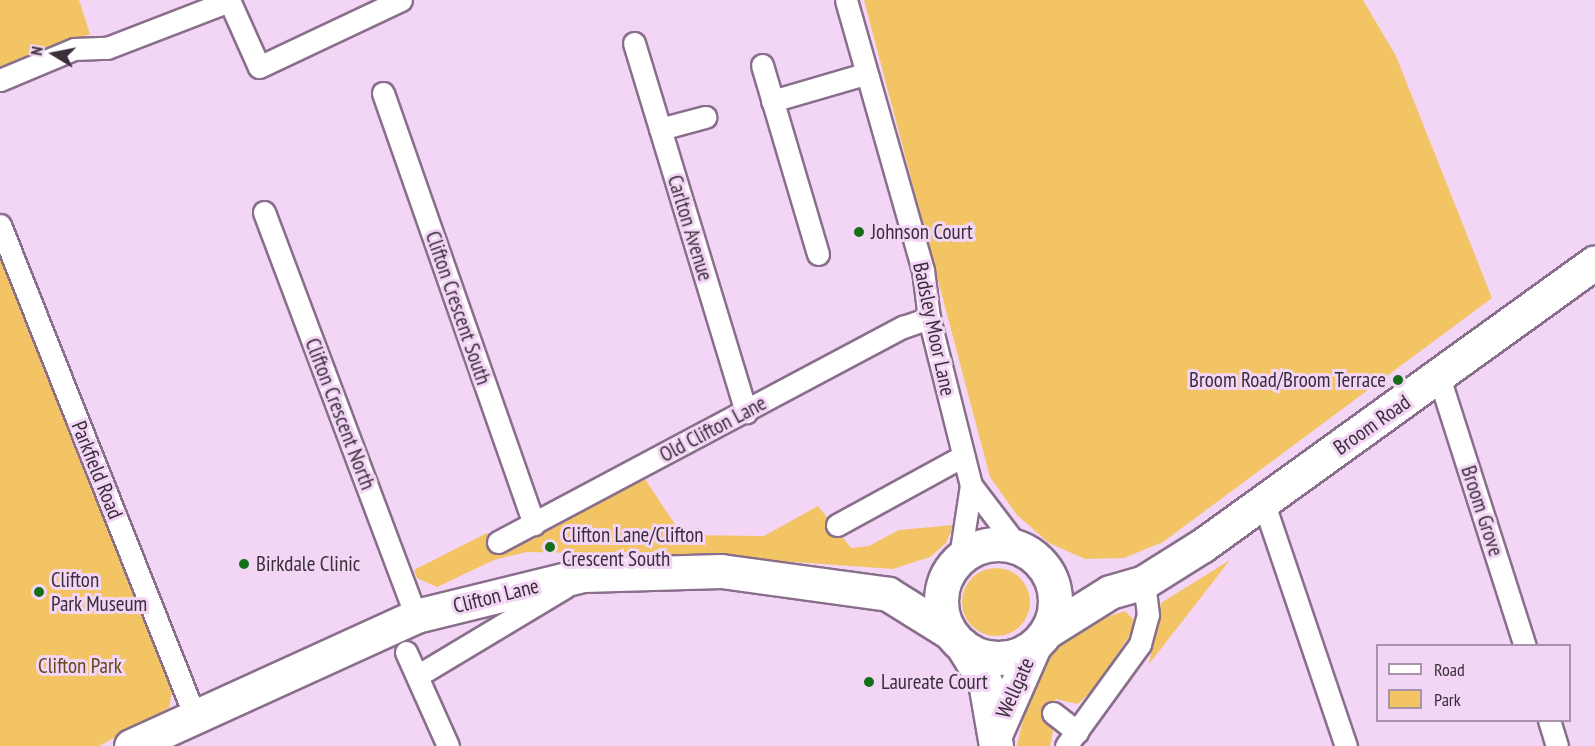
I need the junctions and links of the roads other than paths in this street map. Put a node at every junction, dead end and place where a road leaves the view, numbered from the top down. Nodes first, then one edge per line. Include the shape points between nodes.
1 (229, 0) edge
2 (401, 0) edge
3 (846, 0) edge
4 (634, 44) dead end
5 (762, 65) dead end
6 (865, 74) junction
7 (0, 80) edge
8 (383, 93) dead end
9 (772, 100) junction
10 (705, 117) dead end
11 (660, 129) junction
12 (264, 212) dead end
13 (0, 225) edge
14 (818, 254) dead end
15 (1595, 261) edge
16 (929, 318) junction
17 (1439, 377) junction
18 (746, 412) junction
19 (963, 456) junction
20 (971, 485) junction
21 (1263, 501) junction
22 (534, 524) junction
23 (837, 525) dead end
24 (498, 542) dead end
25 (1030, 555) junction
26 (955, 562) junction
27 (583, 574) junction
28 (1144, 582) junction
29 (1110, 592) junction
30 (888, 594) junction
31 (416, 616) junction
32 (955, 639) junction
33 (1040, 639) junction
34 (1525, 644) edge
35 (406, 652) dead end
36 (417, 676) junction
37 (1053, 713) dead end
38 (194, 714) junction
39 (1550, 722) edge
40 (996, 738) edge
41 (1072, 739) edge
42 (131, 746) edge
43 (448, 746) edge
44 (1346, 746) edge
45 (1557, 746) edge

1 - 2 street via 259,67
1 - 7 street via 107,48 74,50
3 - 6 street, Badsley Moor Lane
4 - 11 street, Carlton Avenue
5 - 9 street
6 - 9 street
6 - 16 street, Badsley Moor Lane via 923,270
8 - 22 street, Clifton Crescent South
9 - 14 street
10 - 11 street
11 - 18 street, Carlton Avenue
12 - 31 street, Clifton Crescent North
13 - 38 street, Parkfield Road
15 - 17 main road, Broom Road
16 - 18 street, Old Clifton Lane via 903,327
16 - 19 street, Badsley Moor Lane
17 - 21 main road, Broom Road
17 - 34 street, Broom Grove
18 - 22 street, Old Clifton Lane
19 - 20 street, Badsley Moor Lane
19 - 23 street
20 - 25 street, Badsley Moor Lane
20 - 26 street, Badsley Moor Lane
21 - 28 main road, Broom Road
21 - 44 street
22 - 24 street, Old Clifton Lane
25 - 26 main road via 987,544
25 - 29 main road via 1072,581
25 - 33 main road via 1055,598
26 - 30 main road
26 - 32 main road via 940,600
27 - 30 main road, Clifton Lane via 721,571
27 - 31 main road, Clifton Lane
27 - 36 street
28 - 29 main road, Broom Road
28 - 41 street via 1148,615 1140,644
29 - 33 main road, Broom Road
30 - 32 main road, Clifton Lane
31 - 38 main road, Clifton Lane
32 - 33 main road via 998,658
32 - 40 main road, Wellgate via 985,682
33 - 40 main road, Wellgate
35 - 36 street
36 - 43 street
37 - 41 street
38 - 42 main road, Clifton Lane
39 - 45 street

